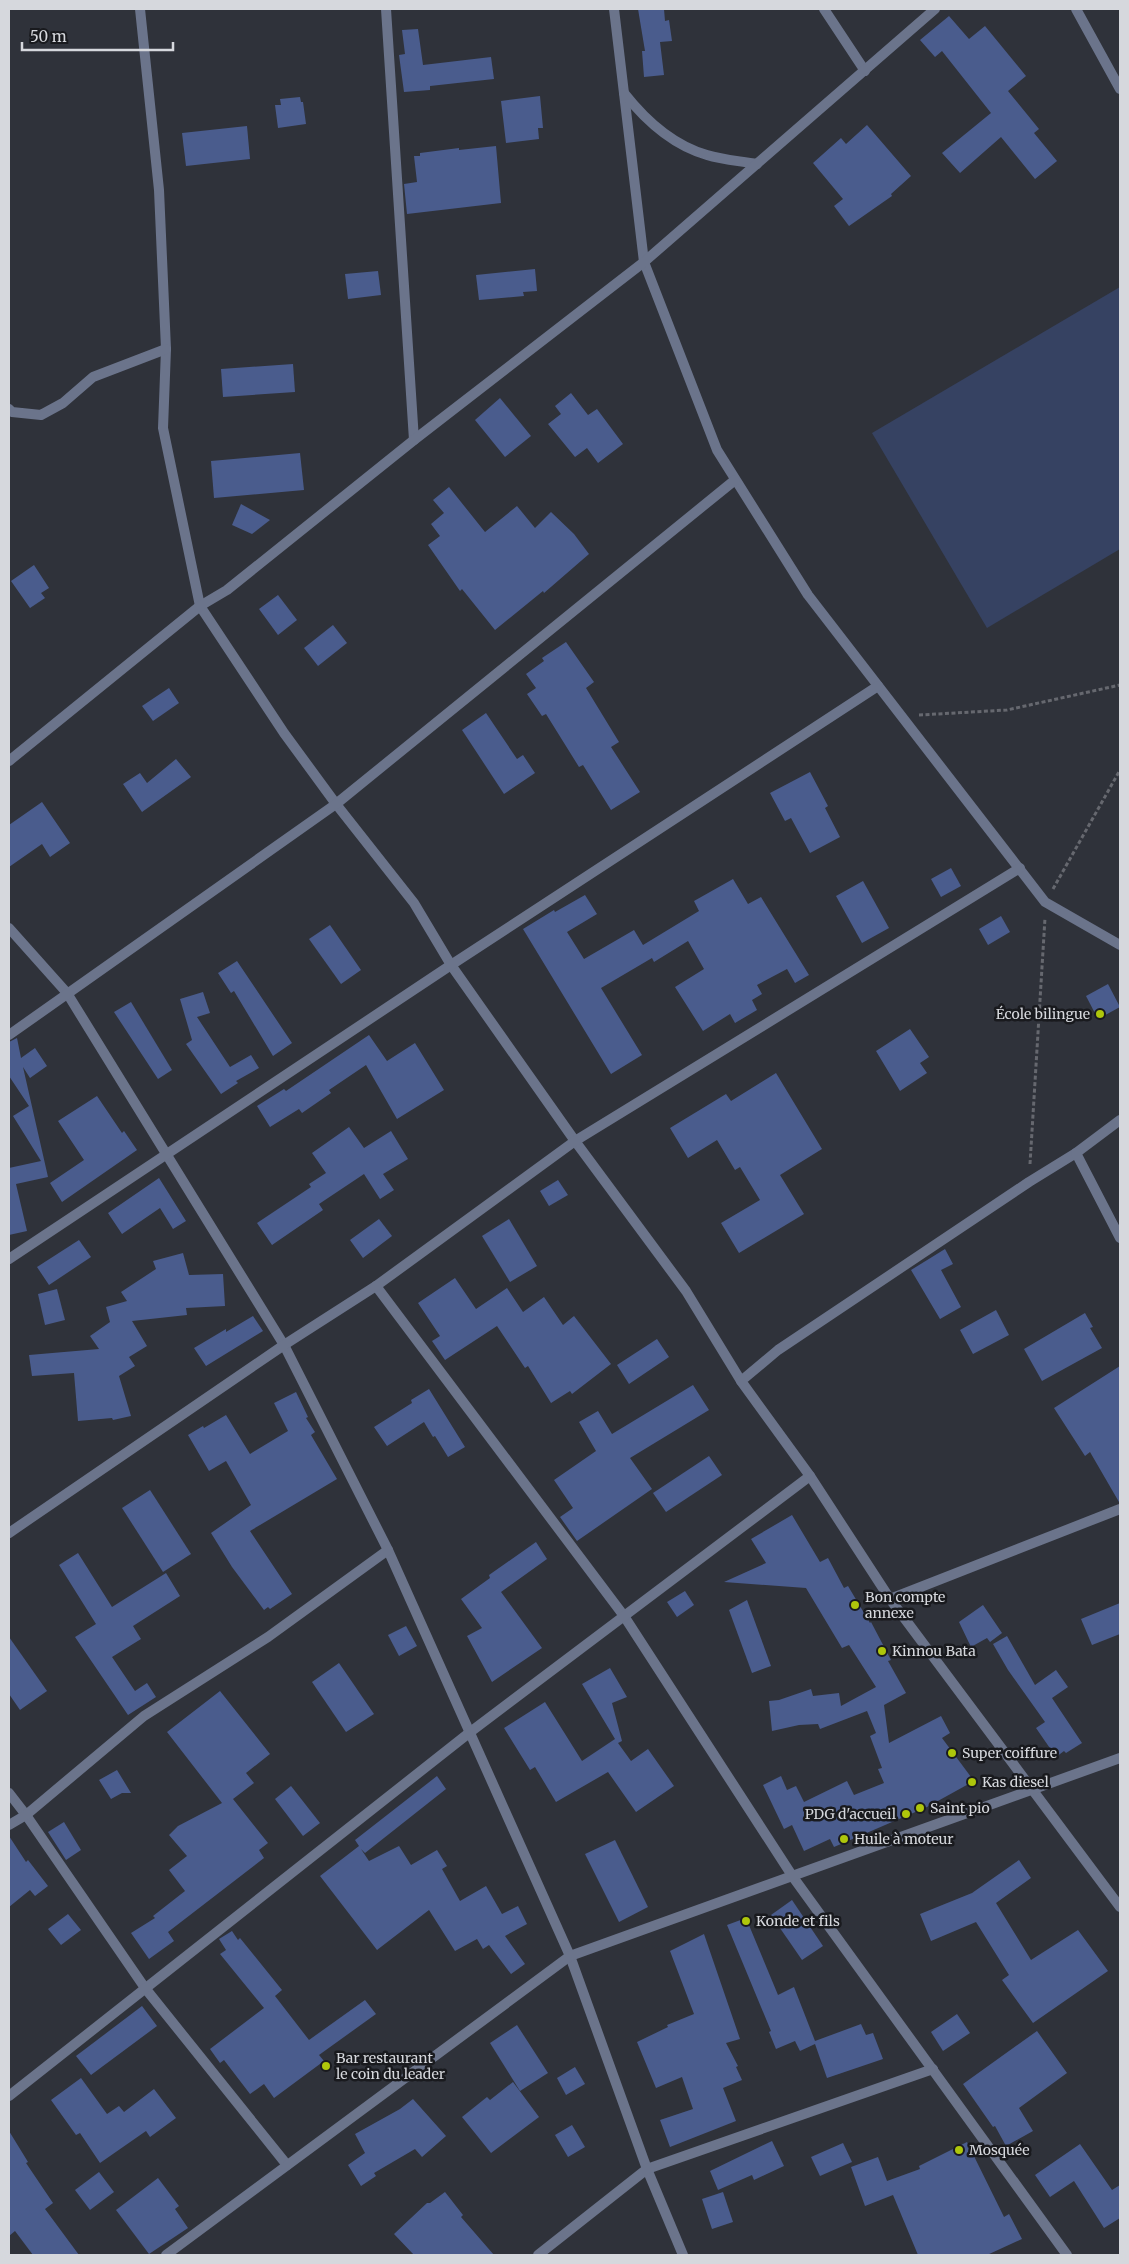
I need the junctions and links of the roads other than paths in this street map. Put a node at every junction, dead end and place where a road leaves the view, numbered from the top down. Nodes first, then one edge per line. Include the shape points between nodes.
1 (140, 9) edge
2 (386, 9) edge
3 (614, 9) edge
4 (824, 9) edge
5 (936, 9) edge
6 (1076, 9) edge
7 (865, 71) junction
8 (1120, 89) edge
9 (623, 92) junction
10 (757, 164) junction
11 (644, 262) junction
12 (166, 348) junction
13 (9, 409) edge
14 (414, 440) junction
15 (735, 480) junction
16 (200, 606) junction
17 (878, 686) junction
18 (9, 761) edge
19 (336, 804) junction
20 (1020, 868) junction
21 (9, 928) edge
22 (1120, 945) edge
23 (450, 965) junction
24 (67, 993) junction
25 (9, 1035) edge
26 (1120, 1120) edge
27 (575, 1142) junction
28 (1076, 1153) junction
29 (167, 1154) junction
30 (1120, 1238) edge
31 (9, 1259) edge
32 (376, 1286) junction
33 (284, 1344) junction
34 (741, 1381) junction
35 (810, 1476) junction
36 (1120, 1509) edge
37 (9, 1533) edge
38 (388, 1550) junction
39 (890, 1598) junction
40 (624, 1616) junction
41 (469, 1733) junction
42 (1120, 1758) edge
43 (1033, 1790) junction
44 (9, 1793) edge
45 (26, 1815) junction
46 (9, 1825) edge
47 (793, 1877) junction
48 (1120, 1907) edge
49 (570, 1956) junction
50 (145, 1988) junction
51 (933, 2069) junction
52 (9, 2096) edge
53 (287, 2165) junction
54 (647, 2169) junction
55 (166, 2255) edge
56 (538, 2255) edge
57 (683, 2255) edge
58 (1066, 2255) edge

1 - 12 street via 159,190
2 - 14 street
3 - 9 street
4 - 7 street
5 - 7 street
6 - 8 street
7 - 10 street
9 - 10 street via 641,115 674,140 707,155
9 - 11 street
10 - 11 street
11 - 14 street
11 - 15 street via 717,450
12 - 13 street via 94,377 63,403 41,415
12 - 16 street via 163,428
14 - 16 street via 227,590
15 - 17 street via 808,595
15 - 19 street
16 - 18 street
16 - 19 street via 284,733
17 - 20 street
17 - 23 street
19 - 23 street via 414,904
19 - 24 street
20 - 22 street via 1046,902
20 - 27 street
21 - 24 street
23 - 27 street
23 - 29 street
24 - 25 street
24 - 29 street
26 - 28 street
27 - 32 street
27 - 34 street via 686,1291
28 - 30 street
28 - 34 street via 778,1350
29 - 31 street
29 - 33 street
32 - 33 street
32 - 40 street
33 - 37 street
33 - 38 street
34 - 35 street
35 - 39 street
35 - 40 street
36 - 39 street
38 - 41 street
38 - 45 street via 268,1637 144,1716
39 - 43 street
40 - 41 street
40 - 47 street
41 - 49 street
41 - 50 street
42 - 43 street
43 - 47 street
43 - 48 street
44 - 45 street
45 - 46 street
45 - 50 street
47 - 49 street
47 - 51 street
49 - 53 street
49 - 54 street
50 - 52 street
50 - 53 street
51 - 54 street
51 - 58 street
53 - 55 street
54 - 56 street
54 - 57 street

